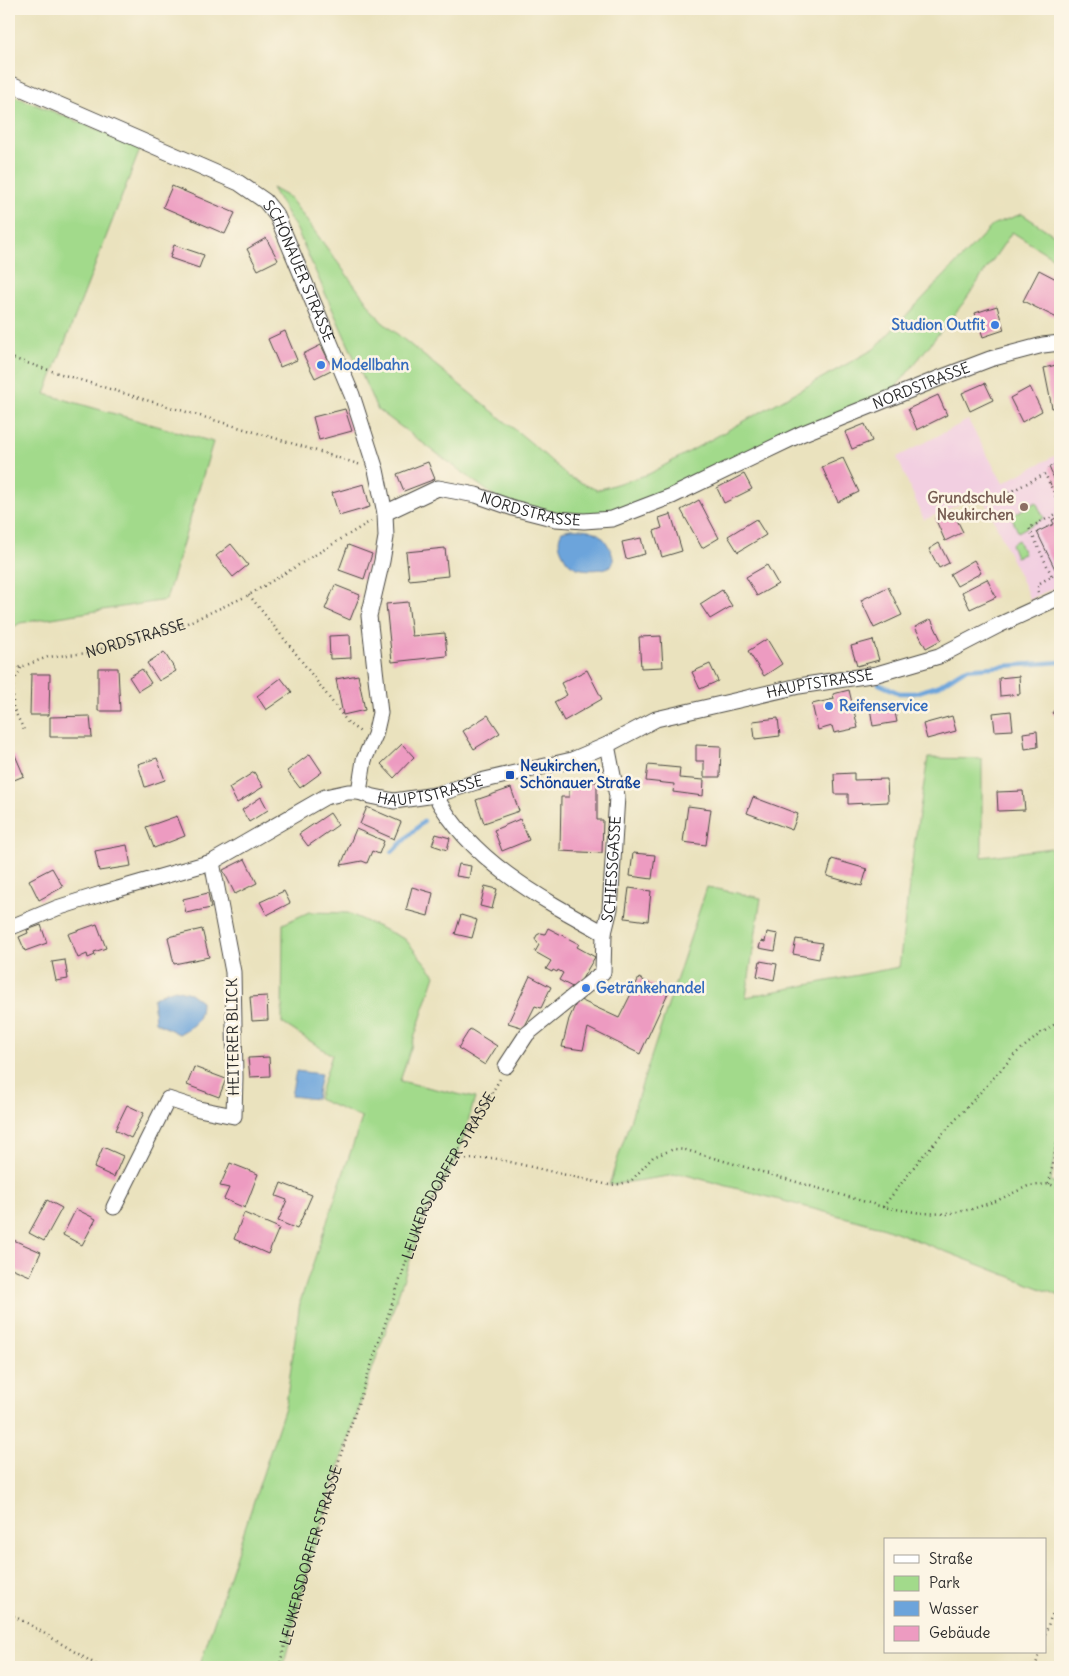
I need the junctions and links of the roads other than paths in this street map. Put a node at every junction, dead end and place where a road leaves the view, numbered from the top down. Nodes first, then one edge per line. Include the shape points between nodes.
1 (9, 83) edge
2 (1060, 343) edge
3 (385, 513) junction
4 (1060, 597) edge
5 (607, 745) junction
6 (359, 792) junction
7 (434, 795) junction
8 (212, 862) junction
9 (9, 928) edge
10 (604, 932) junction
11 (506, 1066) road end
12 (114, 1207) dead end

1 - 3 street, SCHÖNAUER STRASSE via 239,183 265,201 277,216 352,395 376,470
2 - 3 street, NORDSTRASSE via 990,359 940,378 801,434 672,496 612,519 556,519 476,495 438,488
3 - 6 street, SCHÖNAUER STRASSE via 386,536 369,616 380,713 364,760
4 - 5 street, HAUPTSTRASSE via 939,656 877,674 799,686 656,720
5 - 7 street, HAUPTSTRASSE via 572,760
5 - 10 street, SCHIESSGASSE via 617,796 610,909
6 - 7 street, HAUPTSTRASSE via 394,801
6 - 8 street, HAUPTSTRASSE via 325,797
7 - 10 street via 470,842 502,871 552,905
8 - 9 street, HAUPTSTRASSE via 57,908
8 - 12 street, HEITERER BLICK via 233,972 234,1116 168,1099
10 - 11 street via 603,972 527,1034

